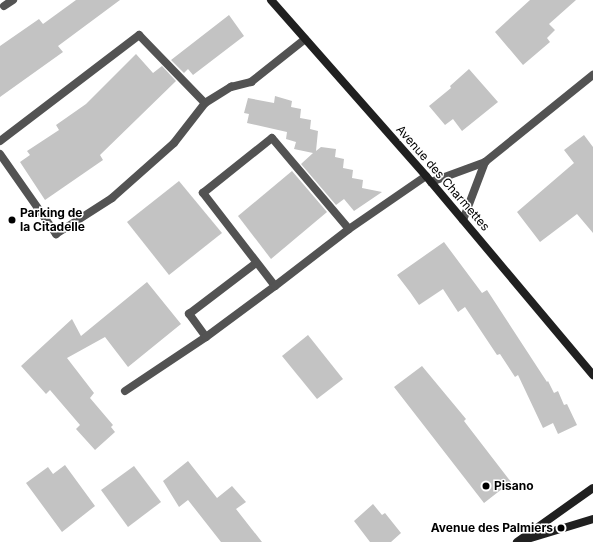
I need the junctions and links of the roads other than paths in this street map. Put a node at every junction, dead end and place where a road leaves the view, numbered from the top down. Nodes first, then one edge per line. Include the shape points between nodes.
1 (13, 0) edge
2 (271, 0) edge
3 (4, 6) dead end
4 (305, 38) junction
5 (593, 76) edge
6 (205, 103) junction
7 (0, 141) edge
8 (0, 154) edge
9 (485, 162) junction
10 (429, 179) junction
11 (463, 220) junction
12 (349, 228) junction
13 (256, 263) junction
14 (275, 286) junction
15 (206, 337) junction
16 (593, 375) edge
17 (125, 392) dead end
18 (593, 488) edge
19 (593, 519) edge
20 (518, 542) edge

1 - 3 lane
2 - 4 street, Avenue des Charmettes
4 - 6 lane via 251,82 231,87
4 - 10 street, Avenue des Charmettes
5 - 9 lane
6 - 7 lane via 139,36
6 - 8 lane via 174,144 112,198 56,234
9 - 10 lane
9 - 11 lane
10 - 11 street, Avenue des Charmettes
10 - 12 lane
11 - 16 street, Avenue des Charmettes
12 - 13 lane via 272,138 203,193
12 - 14 lane
13 - 14 lane
13 - 15 lane via 189,314
14 - 15 lane
15 - 17 lane
18 - 20 street
19 - 20 street

